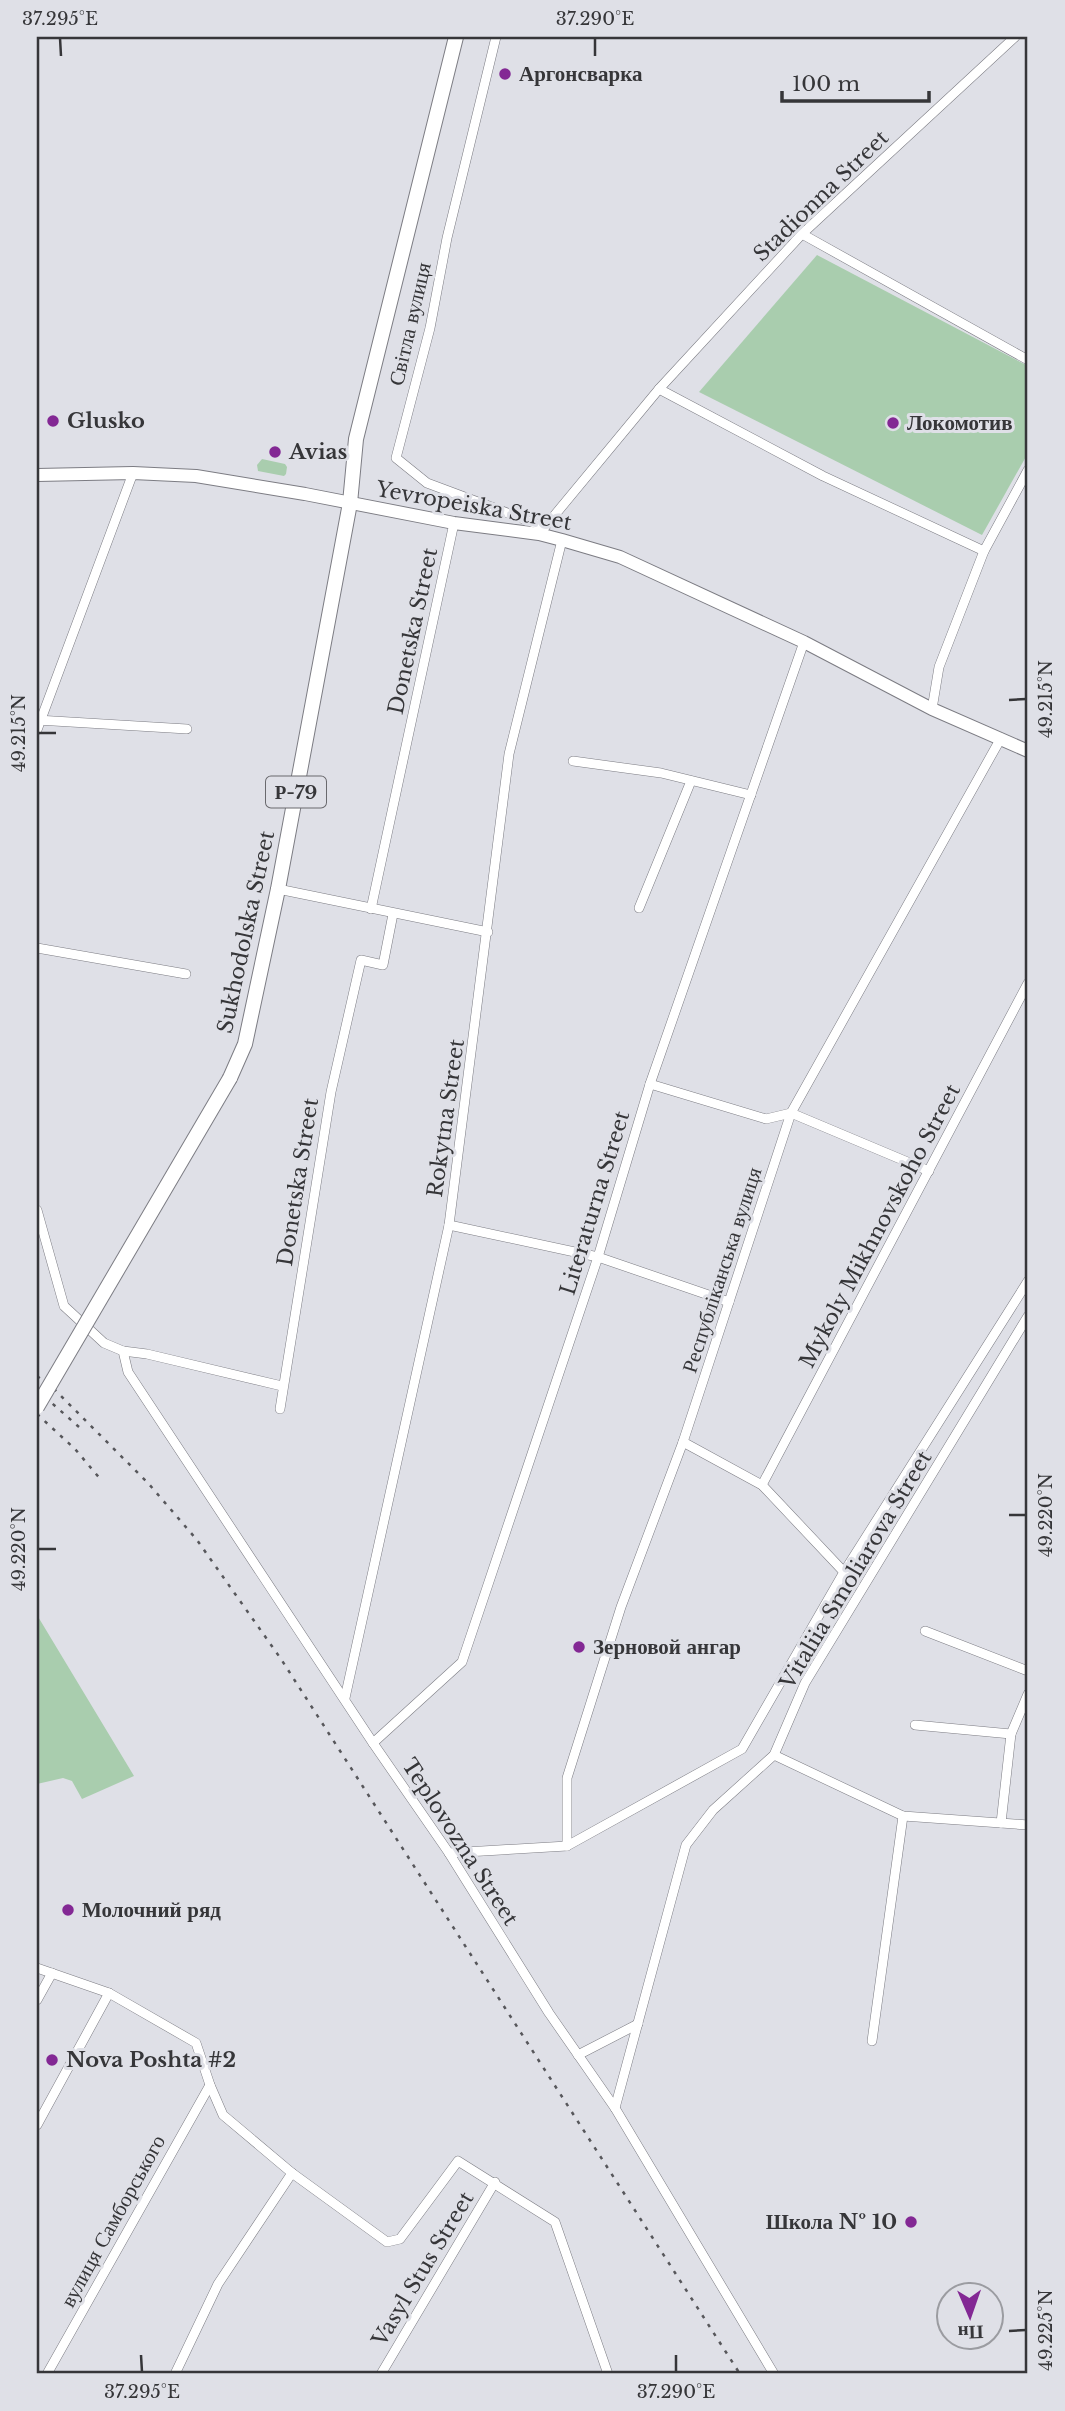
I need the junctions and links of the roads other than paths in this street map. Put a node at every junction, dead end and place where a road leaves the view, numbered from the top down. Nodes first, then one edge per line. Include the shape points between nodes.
1 (456, 37) edge
2 (496, 37) edge
3 (1015, 37) edge
4 (802, 234) junction
5 (1028, 360) edge
6 (659, 388) junction
7 (1028, 470) edge
8 (133, 473) junction
9 (37, 475) edge
10 (350, 503) junction
11 (454, 523) junction
12 (542, 530) junction
13 (562, 540) junction
14 (984, 551) junction
15 (804, 642) junction
16 (932, 709) junction
17 (38, 723) edge
18 (187, 729) dead end
19 (1001, 738) junction
20 (1028, 751) edge
21 (573, 761) dead end
22 (691, 781) junction
23 (751, 795) junction
24 (278, 889) junction
25 (639, 908) dead end
26 (371, 909) junction
27 (393, 914) junction
28 (488, 932) junction
29 (37, 948) edge
30 (186, 974) dead end
31 (1028, 983) edge
32 (650, 1084) junction
33 (792, 1113) junction
34 (929, 1171) junction
35 (37, 1210) edge
36 (449, 1224) junction
37 (598, 1257) junction
38 (1028, 1281) edge
39 (729, 1302) junction
40 (1028, 1316) edge
41 (123, 1351) junction
42 (282, 1386) junction
43 (37, 1407) edge
44 (280, 1409) dead end
45 (683, 1442) junction
46 (762, 1485) junction
47 (844, 1572) junction
48 (925, 1631) dead end
49 (1028, 1671) edge
50 (1028, 1694) edge
51 (345, 1698) junction
52 (915, 1725) dead end
53 (1010, 1734) junction
54 (373, 1743) junction
55 (774, 1755) junction
56 (903, 1816) junction
57 (1001, 1822) junction
58 (1028, 1825) edge
59 (567, 1846) junction
60 (449, 1853) junction
61 (37, 1968) edge
62 (52, 1973) junction
63 (109, 1993) junction
64 (37, 2000) edge
65 (638, 2024) junction
66 (872, 2041) dead end
67 (578, 2055) junction
68 (210, 2085) junction
69 (615, 2108) junction
70 (37, 2125) edge
71 (292, 2173) junction
72 (495, 2182) junction
73 (47, 2374) edge
74 (175, 2374) edge
75 (381, 2374) edge
76 (608, 2374) edge
77 (774, 2374) edge

1 - 10 main road, Р-79 via 356,439
2 - 12 street, Світла вулиця via 396,458 427,483
3 - 4 street, Stadionna Street
4 - 5 street
4 - 6 street, Stadionna Street
6 - 12 street, Stadionna Street
6 - 14 street via 822,476
7 - 14 street
8 - 9 street, Yevropeiska Street
8 - 10 street, Yevropeiska Street via 196,476
8 - 17 street
10 - 11 street, Yevropeiska Street
10 - 24 main road, Sukhodolska Street / Р-79
11 - 12 street, Yevropeiska Street
11 - 26 street, Donetska Street
12 - 13 street, Yevropeiska Street
13 - 15 street, Yevropeiska Street via 620,556
13 - 28 street, Rokytna Street via 509,754
14 - 16 street via 939,667
15 - 16 street, Yevropeiska Street
15 - 23 street, Literaturna Street
16 - 19 street, Yevropeiska Street
17 - 18 street
19 - 20 street, Yevropeiska Street
19 - 33 street, Республіканська вулиця
21 - 22 street
22 - 23 street
22 - 25 street
23 - 32 street, Literaturna Street
24 - 26 street
24 - 43 main road, Sukhodolska Street / Р-79, bridge via 245,1044 230,1078
26 - 27 street
27 - 28 street
27 - 42 street via 383,965 361,960 331,1093
28 - 36 street, Rokytna Street
29 - 30 street
31 - 34 street, Mykoly Mikhnovskoho Street
32 - 33 street via 766,1119
32 - 37 street, Literaturna Street
33 - 34 street
33 - 39 street, Республіканська вулиця
34 - 46 street, Mykoly Mikhnovskoho Street
35 - 41 street via 64,1306 104,1343
36 - 37 street
36 - 51 street, Rokytna Street
37 - 39 street
37 - 54 street, Literaturna Street via 462,1662
38 - 47 street, Vitaliia Smoliarova Street
39 - 45 street, Республіканська вулиця
40 - 55 street, Vitaliia Smoliarova Street via 805,1683
41 - 42 street
41 - 51 street, Teplovozna Street via 128,1372
42 - 44 street
45 - 46 street
45 - 59 street, Республіканська вулиця via 621,1607 567,1778
46 - 47 street
47 - 59 street, Vitaliia Smoliarova Street via 742,1749
48 - 49 street
50 - 53 street
51 - 54 street, Teplovozna Street
52 - 53 street
53 - 57 street
54 - 60 street, Teplovozna Street
55 - 56 street
55 - 65 street, Vitaliia Smoliarova Street via 713,1810 686,1845
56 - 57 street
56 - 66 street
57 - 58 street
59 - 60 street, Vitaliia Smoliarova Street
60 - 67 street, Teplovozna Street
61 - 62 street
62 - 63 street
62 - 64 street
63 - 68 street via 196,2043
63 - 70 street
65 - 67 street
65 - 69 street, Vitaliia Smoliarova Street
67 - 69 street, Teplovozna Street
68 - 71 street via 223,2115
68 - 73 street, вулиця Самборського
69 - 77 street, Teplovozna Street
71 - 72 street via 387,2242 401,2239 458,2161
71 - 74 street via 218,2284
72 - 75 street, Vasyl Stus Street
72 - 76 street via 555,2222

